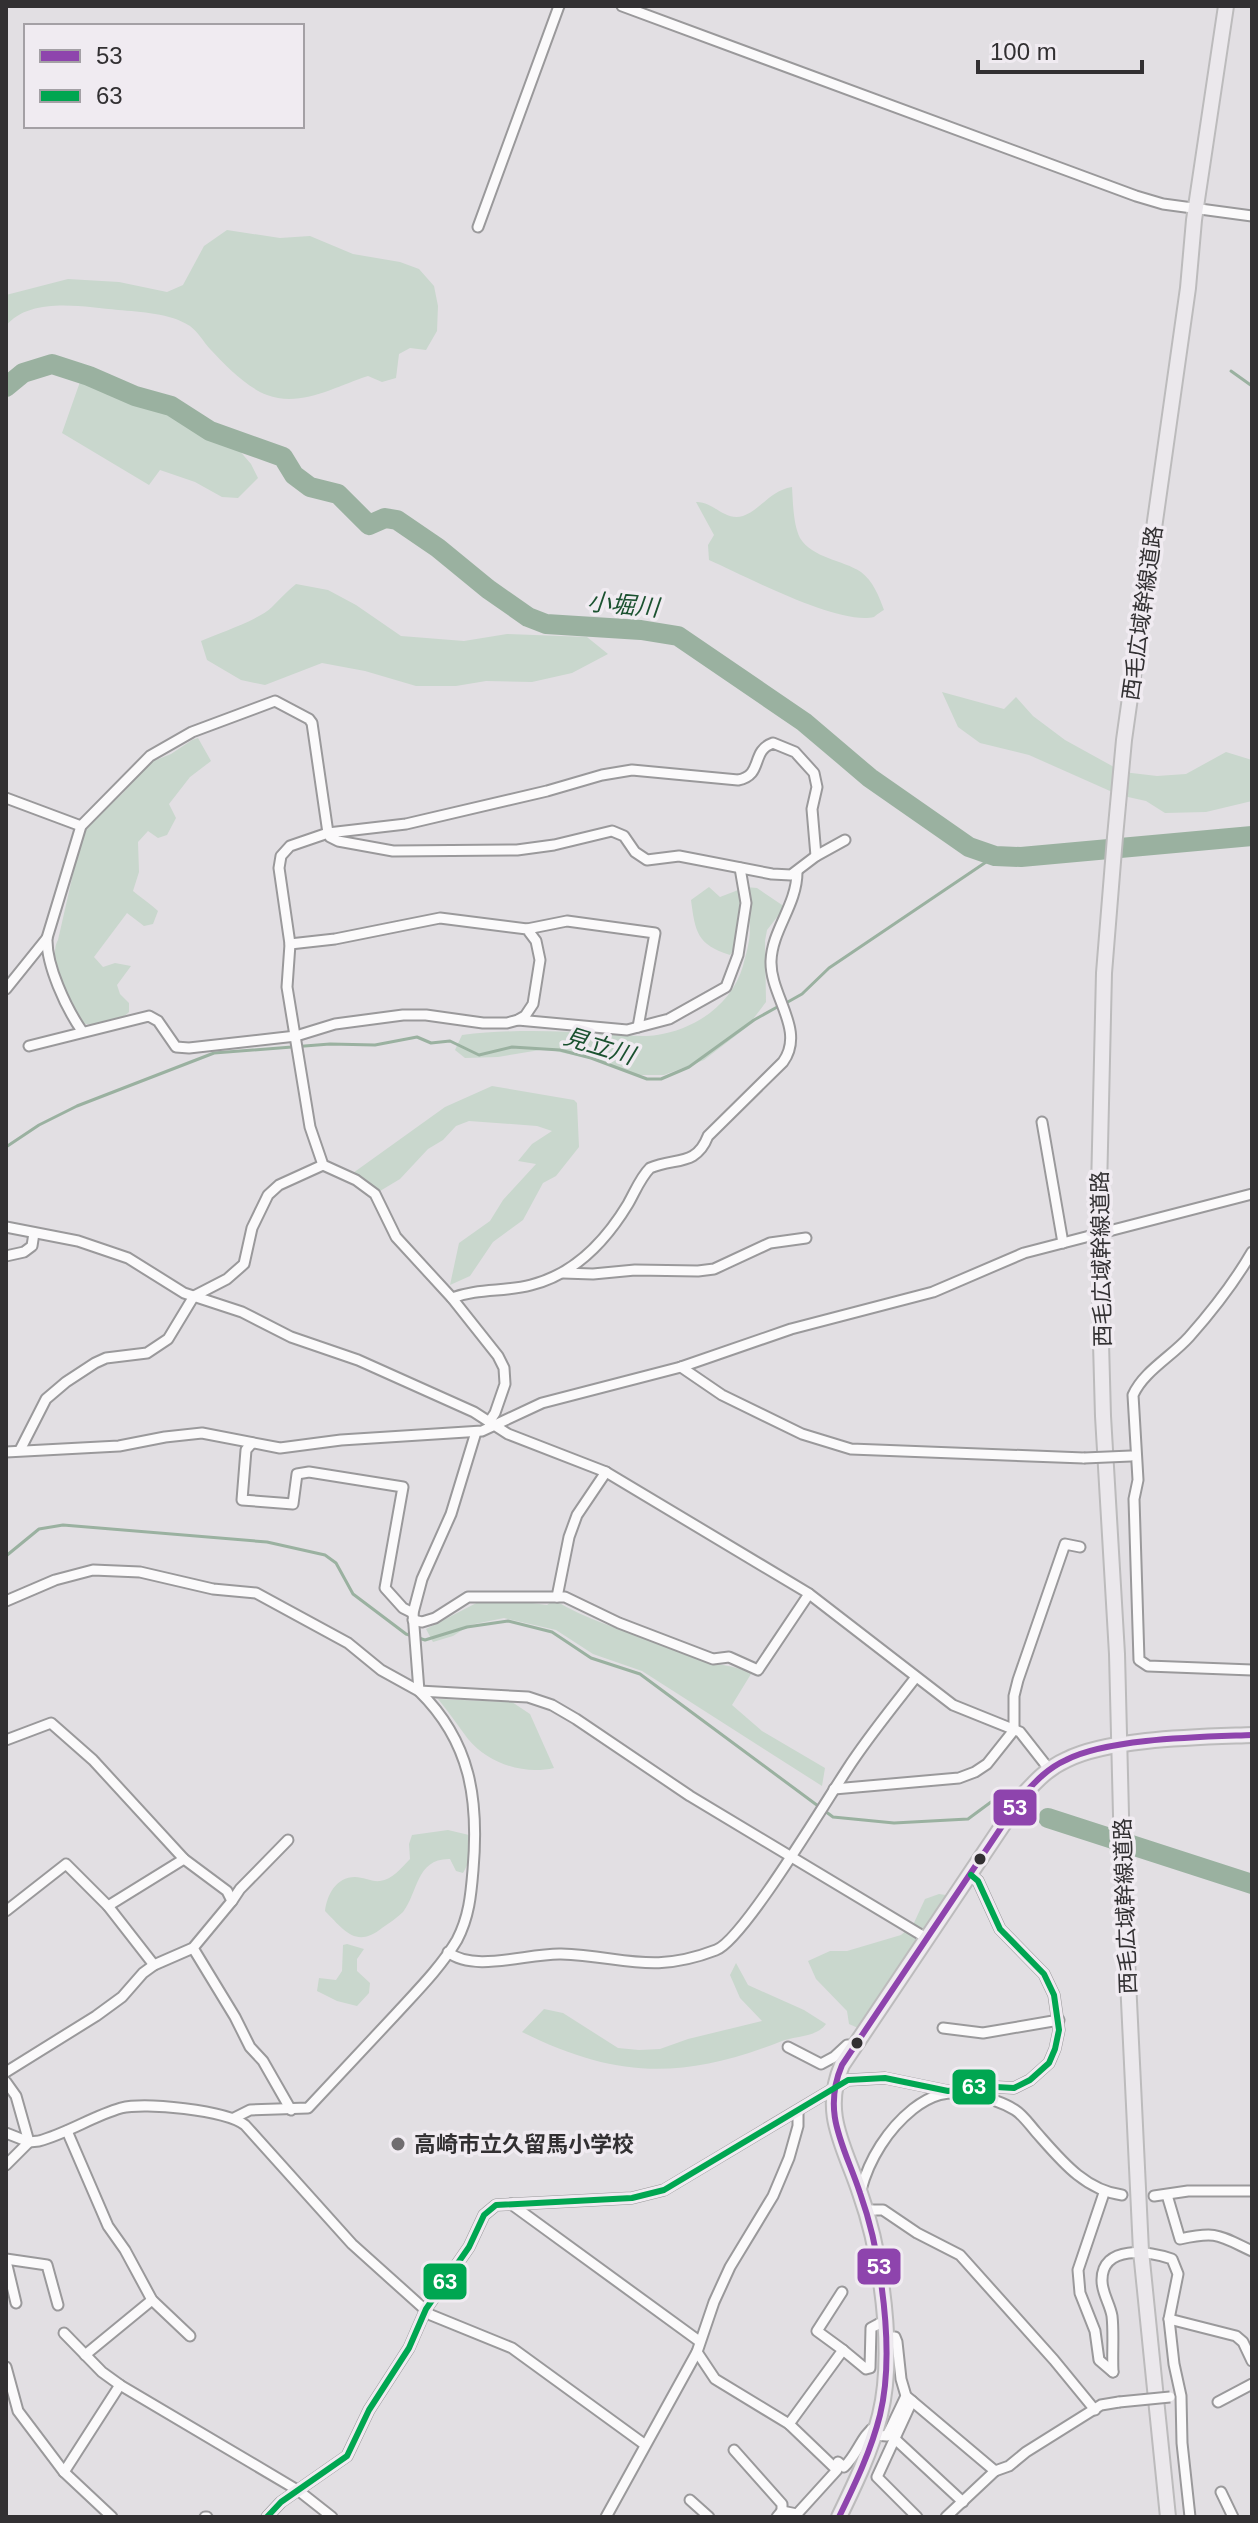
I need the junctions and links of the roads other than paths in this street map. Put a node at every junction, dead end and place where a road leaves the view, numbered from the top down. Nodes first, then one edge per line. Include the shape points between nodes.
1 (559, 6) edge
2 (622, 6) edge
3 (1226, 6) edge
4 (1197, 207) junction
5 (1252, 216) edge
6 (478, 227) dead end
7 (6, 798) edge
8 (81, 826) junction
9 (328, 833) junction
10 (845, 840) dead end
11 (816, 856) junction
12 (740, 868) junction
13 (797, 872) junction
14 (527, 929) junction
15 (47, 938) junction
16 (290, 944) junction
17 (6, 989) edge
18 (518, 1020) junction
19 (638, 1027) junction
20 (82, 1031) junction
21 (297, 1043) junction
22 (29, 1046) dead end
23 (1042, 1122) dead end
24 (323, 1165) junction
25 (1252, 1194) edge
26 (6, 1227) edge
27 (34, 1233) junction
28 (1098, 1233) junction
29 (806, 1238) dead end
30 (1063, 1243) junction
31 (1252, 1252) edge
32 (6, 1256) edge
33 (563, 1273) junction
34 (194, 1296) junction
35 (452, 1298) junction
36 (681, 1367) junction
37 (492, 1424) junction
38 (476, 1432) junction
39 (252, 1443) junction
40 (20, 1450) junction
41 (6, 1452) edge
42 (1134, 1456) junction
43 (606, 1472) junction
44 (1080, 1547) dead end
45 (809, 1594) junction
46 (557, 1597) junction
47 (6, 1601) edge
48 (413, 1616) junction
49 (1252, 1670) edge
50 (916, 1677) junction
51 (419, 1691) junction
52 (1014, 1730) junction
53 (1252, 1735) edge
54 (6, 1740) edge
55 (1120, 1746) junction
56 (1049, 1769) junction
57 (834, 1789) junction
58 (288, 1840) dead end
59 (790, 1856) junction
60 (184, 1859) junction
61 (971, 1875) junction
62 (232, 1901) junction
63 (108, 1906) junction
64 (6, 1911) edge
65 (928, 1939) junction
66 (193, 1948) junction
67 (448, 1952) junction
68 (154, 1965) junction
69 (1059, 2020) junction
70 (943, 2028) dead end
71 (854, 2045) junction
72 (788, 2047) dead end
73 (6, 2072) edge
74 (6, 2082) edge
75 (834, 2089) junction
76 (948, 2091) junction
77 (291, 2110) junction
78 (798, 2111) junction
79 (234, 2118) junction
80 (67, 2131) junction
81 (6, 2133) edge
82 (29, 2142) junction
83 (6, 2165) edge
84 (1252, 2191) edge
85 (861, 2193) junction
86 (1104, 2193) junction
87 (1122, 2195) dead end
88 (1167, 2195) junction
89 (1154, 2196) dead end
90 (510, 2203) junction
91 (865, 2210) junction
92 (1141, 2251) junction
93 (1252, 2251) edge
94 (6, 2260) edge
95 (842, 2292) dead end
96 (152, 2300) junction
97 (16, 2303) dead end
98 (58, 2305) dead end
99 (426, 2309) junction
100 (1169, 2319) junction
101 (884, 2321) junction
102 (64, 2333) dead end
103 (190, 2336) dead end
104 (885, 2337) junction
105 (699, 2341) junction
106 (843, 2350) junction
107 (697, 2352) junction
108 (85, 2355) junction
109 (1252, 2361) edge
110 (6, 2367) edge
111 (1252, 2384) edge
112 (120, 2385) junction
113 (1181, 2396) junction
114 (909, 2399) junction
115 (1218, 2402) dead end
116 (1095, 2410) junction
117 (789, 2424) junction
118 (875, 2430) junction
119 (895, 2439) junction
120 (644, 2444) junction
121 (734, 2450) dead end
122 (838, 2462) dead end
123 (995, 2471) junction
124 (64, 2472) junction
125 (299, 2491) junction
126 (1221, 2492) dead end
127 (690, 2500) dead end
128 (963, 2502) junction
129 (779, 2514) edge
130 (837, 2515) edge
131 (112, 2517) edge
132 (267, 2517) edge
133 (332, 2517) edge
134 (606, 2517) edge
135 (709, 2517) edge
136 (917, 2517) edge
137 (946, 2517) edge
138 (1168, 2517) edge
139 (1190, 2517) edge
140 (1233, 2517) edge

1 - 6 street
2 - 4 street via 1136,196
3 - 4 main road, 西毛広域幹線道路
4 - 5 street
4 - 28 main road, 西毛広域幹線道路 via 1124,740 1102,1028
7 - 8 street
8 - 9 street via 150,756 192,732 275,701 312,723
8 - 15 street
9 - 11 street via 406,824 632,770 748,778 762,750 773,743 795,752 814,773
9 - 12 street via 338,841 393,851 427,851 537,849 612,831 647,860 679,856
9 - 16 street via 290,846 279,860
10 - 11 street
11 - 13 street
12 - 13 street
12 - 19 street via 746,903 738,955 726,987 669,1019
13 - 33 street via 793,901 770,960 792,1048 708,1136 704,1147 685,1160 650,1168 605,1238
14 - 16 street via 440,918
14 - 18 street via 540,960 533,1004
14 - 19 street via 567,921 655,933
15 - 17 street
15 - 20 street via 60,988
16 - 21 street via 287,987
18 - 19 street
18 - 21 street via 483,1023 403,1015 335,1024
20 - 21 street via 149,1016 183,1048
20 - 22 street
21 - 24 street via 310,1127
23 - 30 street
24 - 34 street via 268,1195 252,1228 244,1264
24 - 35 street via 375,1194 396,1237
25 - 28 street
26 - 27 street
27 - 32 street via 32,1246
27 - 34 street via 128,1258
28 - 30 street
28 - 55 main road, 西毛広域幹線道路
29 - 33 street via 770,1243 714,1269
30 - 36 street via 1024,1253 933,1292 791,1329
31 - 42 street via 1229,1290 1138,1385 1133,1395
33 - 35 street via 530,1286
34 - 37 street via 358,1360
34 - 40 street via 157,1348 95,1363 46,1399
35 - 37 street via 504,1368 505,1384
36 - 37 street via 542,1403
36 - 42 street, bridge via 722,1395 802,1434 851,1449
37 - 38 street
37 - 43 street
38 - 39 street via 280,1448
38 - 48 street
39 - 40 street via 202,1433 119,1446
39 - 48 street via 246,1450 242,1500 293,1504 297,1474 309,1472 403,1487 385,1588
40 - 41 street
42 - 49 street via 1139,1660 1148,1666
43 - 45 street
43 - 46 street via 577,1515
44 - 52 street via 1065,1544 1018,1680
45 - 46 street via 758,1670 729,1657 713,1659
45 - 50 street
46 - 48 street via 468,1597 435,1618 422,1622
47 - 51 street via 93,1570 140,1572 256,1593 348,1643
48 - 51 street
50 - 52 street via 953,1705
50 - 57 street
51 - 59 street via 528,1697 552,1705
51 - 67 street via 457,1743 474,1799 471,1902
52 - 56 street
52 - 57 street via 987,1764 967,1776
53 - 55 main road
54 - 60 street via 51,1723 93,1760
55 - 56 main road via 1073,1756
55 - 92 main road, 西毛広域幹線道路
56 - 61 main road via 1023,1795
57 - 59 street
58 - 62 street
59 - 65 street
59 - 67 street via 730,1941 691,1959 653,1965 552,1954 475,1962
60 - 62 street via 227,1891
60 - 63 street
61 - 65 main road
61 - 69 street via 1000,1929 1044,1974
62 - 66 street
63 - 64 street via 66,1864
63 - 68 street
65 - 71 main road
66 - 68 street
66 - 77 street
67 - 77 street via 308,2108
68 - 73 street via 96,2016
69 - 70 street via 983,2033
69 - 76 street via 1049,2063 1030,2080 1014,2088
71 - 72 street via 821,2064
71 - 75 main road
74 - 82 street via 16,2096
75 - 76 street via 862,2077
75 - 78 street
75 - 85 main road via 837,2131
76 - 85 street via 918,2105 891,2131 875,2154
76 - 86 street via 1002,2102 1018,2112 1058,2157
77 - 79 street via 250,2110
78 - 90 street via 664,2190 632,2198
78 - 105 street via 789,2158 773,2196 730,2267
79 - 80 street via 135,2106
79 - 99 street via 352,2244
80 - 82 street
80 - 96 street via 108,2226
81 - 82 street
82 - 83 street
84 - 88 street
85 - 91 main road
86 - 87 street
86 - 92 street via 1077,2281 1099,2360 1113,2372 1112,2316 1103,2272 1109,2261
88 - 89 street
88 - 93 street via 1180,2239 1208,2233
90 - 99 street via 496,2205 484,2215 469,2247
90 - 105 street
91 - 101 main road
91 - 116 street via 883,2210 960,2255
92 - 100 street via 1172,2259 1178,2274
92 - 138 main road, 西毛広域幹線道路
94 - 97 street
94 - 98 street via 47,2265
95 - 106 street via 817,2331
96 - 103 street
96 - 108 street
99 - 120 street via 512,2348
99 - 125 street via 353,2448
100 - 109 street via 1236,2336
100 - 113 street
101 - 104 main road
101 - 106 street via 871,2328 870,2368
102 - 108 street
104 - 114 street via 897,2342
104 - 118 main road via 884,2384
105 - 107 street
106 - 117 street
107 - 117 street via 715,2379
107 - 120 street
108 - 112 street
110 - 124 street via 18,2411
111 - 115 street
112 - 124 street
112 - 125 street
113 - 116 street, bridge via 1119,2402
113 - 139 street
114 - 118 street via 887,2436
114 - 119 street
114 - 123 street
116 - 123 street
117 - 129 street via 837,2470 797,2514
118 - 122 street via 867,2431 844,2467
118 - 130 main road
119 - 128 street
119 - 136 street via 877,2477
120 - 134 street
121 - 129 street via 782,2504
123 - 128 street
124 - 131 street
125 - 132 street
125 - 133 street
126 - 140 street
127 - 135 street
128 - 137 street

